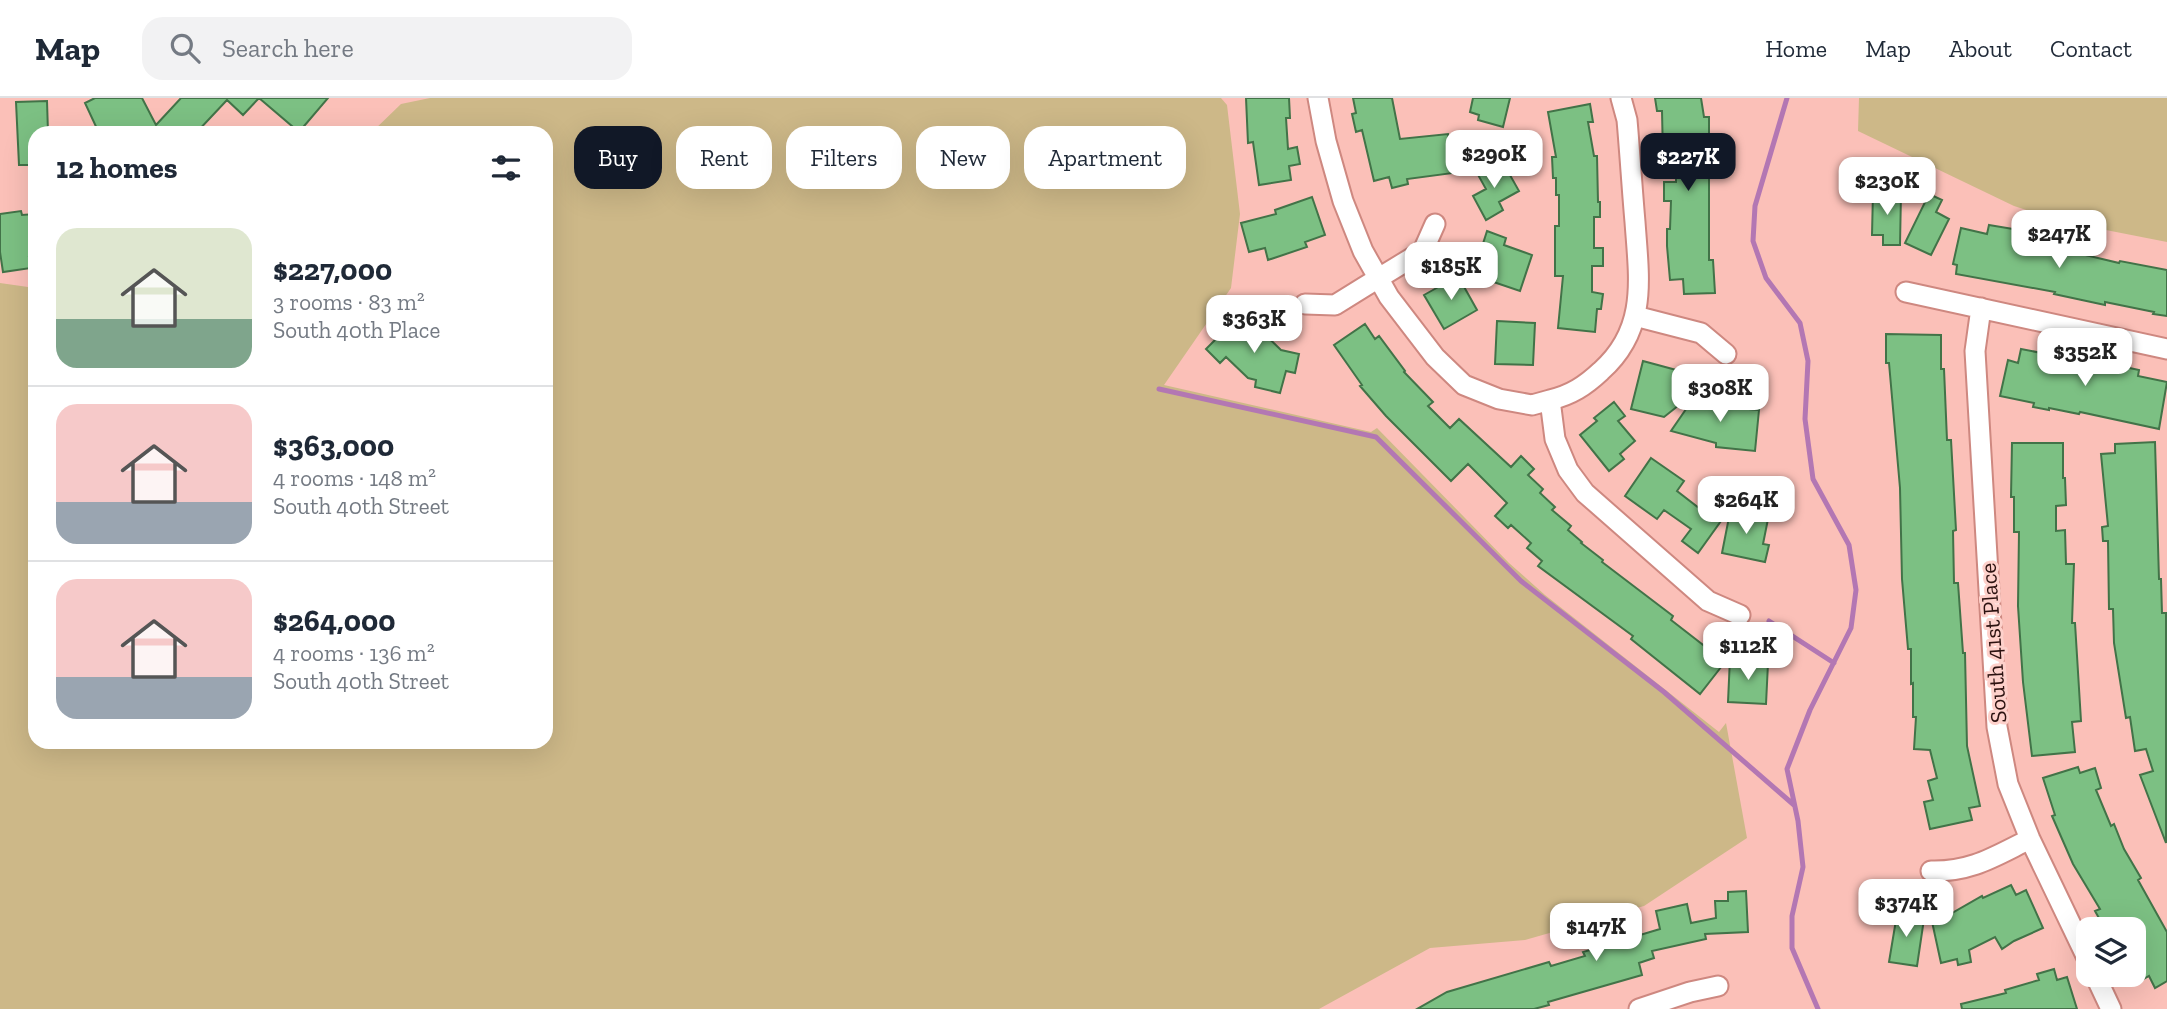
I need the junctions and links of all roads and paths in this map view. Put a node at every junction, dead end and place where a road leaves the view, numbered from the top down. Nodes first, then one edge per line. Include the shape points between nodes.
1 (1318, 98) edge
2 (1621, 98) edge
3 (1435, 225) dead end
4 (1378, 278) junction
5 (1906, 292) dead end
6 (1305, 304) dead end
7 (1981, 308) junction
8 (1635, 316) junction
9 (2167, 349) edge
10 (1726, 354) dead end
11 (1550, 400) junction
12 (1740, 615) dead end
13 (2030, 839) junction
14 (1931, 871) dead end
15 (2076, 935) edge
16 (1718, 986) dead end
17 (2101, 987) edge
18 (1639, 1009) edge
19 (2111, 1009) edge

1 - 4 street via 1343,201
2 - 8 street via 1627,120 1639,284
3 - 4 street via 1423,251
4 - 6 street via 1335,304
4 - 11 street via 1436,357 1464,385 1499,399 1532,405
5 - 7 street
7 - 9 street
7 - 13 street, South 41st Place via 1975,351 1997,727 2008,784
8 - 10 street via 1701,333
8 - 11 street via 1627,341 1607,366 1584,386
11 - 12 street via 1555,439 1568,471 1585,494 1708,601
13 - 14 street via 1975,866
13 - 15 street, South 41st Place
16 - 18 street
17 - 19 street

